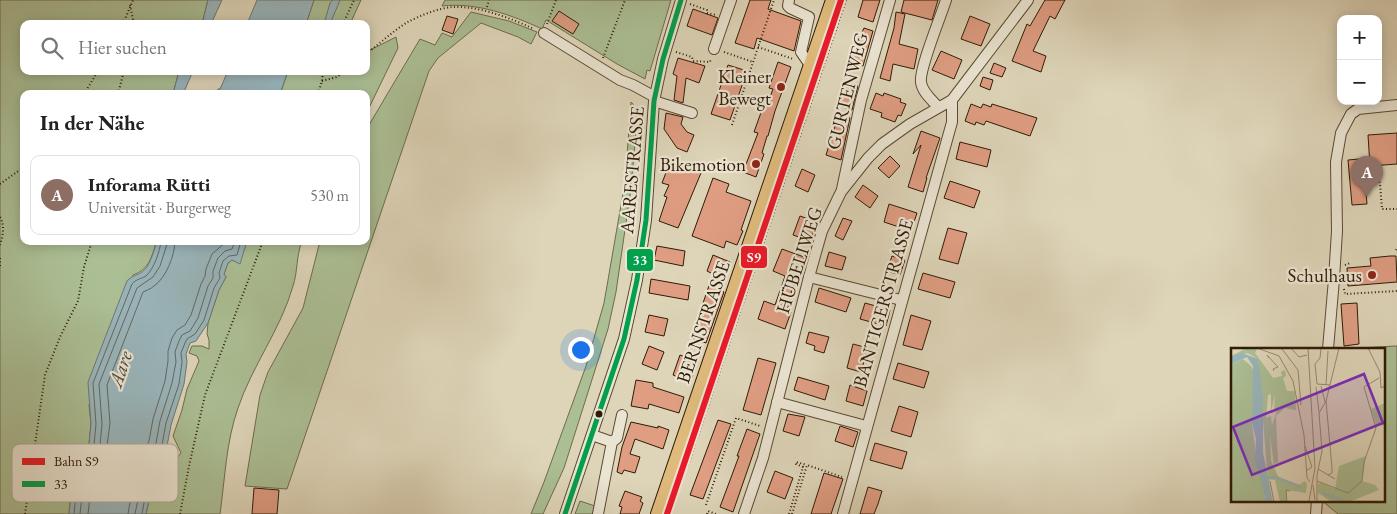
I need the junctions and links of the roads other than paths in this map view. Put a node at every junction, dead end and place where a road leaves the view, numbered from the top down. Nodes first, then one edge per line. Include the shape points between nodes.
1 (681, 0) edge
2 (731, 0) edge
3 (789, 0) edge
4 (832, 0) edge
5 (890, 0) edge
6 (946, 0) edge
7 (1028, 0) edge
8 (544, 33) road end
9 (714, 49) road end
10 (810, 65) junction
11 (655, 99) junction
12 (952, 100) junction
13 (1397, 105) edge
14 (938, 108) junction
15 (692, 113) dead end
16 (841, 192) junction
17 (809, 277) junction
18 (901, 300) junction
19 (1328, 348) edge
20 (777, 402) junction
21 (622, 415) dead end
22 (866, 426) junction
23 (592, 435) junction
24 (612, 442) junction
25 (565, 514) edge
26 (598, 514) edge
27 (657, 514) edge
28 (744, 514) edge
29 (843, 514) edge

1 - 11 street, AARESTRASSE
2 - 9 street
3 - 10 street via 790,8 809,17 801,52
4 - 10 main road, BERNSTRASSE
5 - 16 street, GURTENWEG via 861,100
6 - 14 street via 920,80
7 - 12 street, HÜBELIWEG
8 - 11 street
10 - 27 main road, BERNSTRASSE
11 - 15 street
11 - 23 street, AARESTRASSE via 646,220 637,280 624,340
12 - 14 street, HÜBELIWEG
12 - 18 street, BANTIGERSTRASSE via 952,122
13 - 19 street via 1358,109 1351,114 1341,133 1336,162 1336,241
14 - 16 street, HÜBELIWEG via 882,144
16 - 17 street, HÜBELIWEG via 822,231
17 - 18 street
17 - 20 street, HÜBELIWEG
18 - 22 street, BANTIGERSTRASSE
20 - 22 street
20 - 28 street, HÜBELIWEG
21 - 24 street via 617,438
22 - 29 street, BANTIGERSTRASSE
23 - 24 street
23 - 25 street, AARESTRASSE
24 - 26 street

